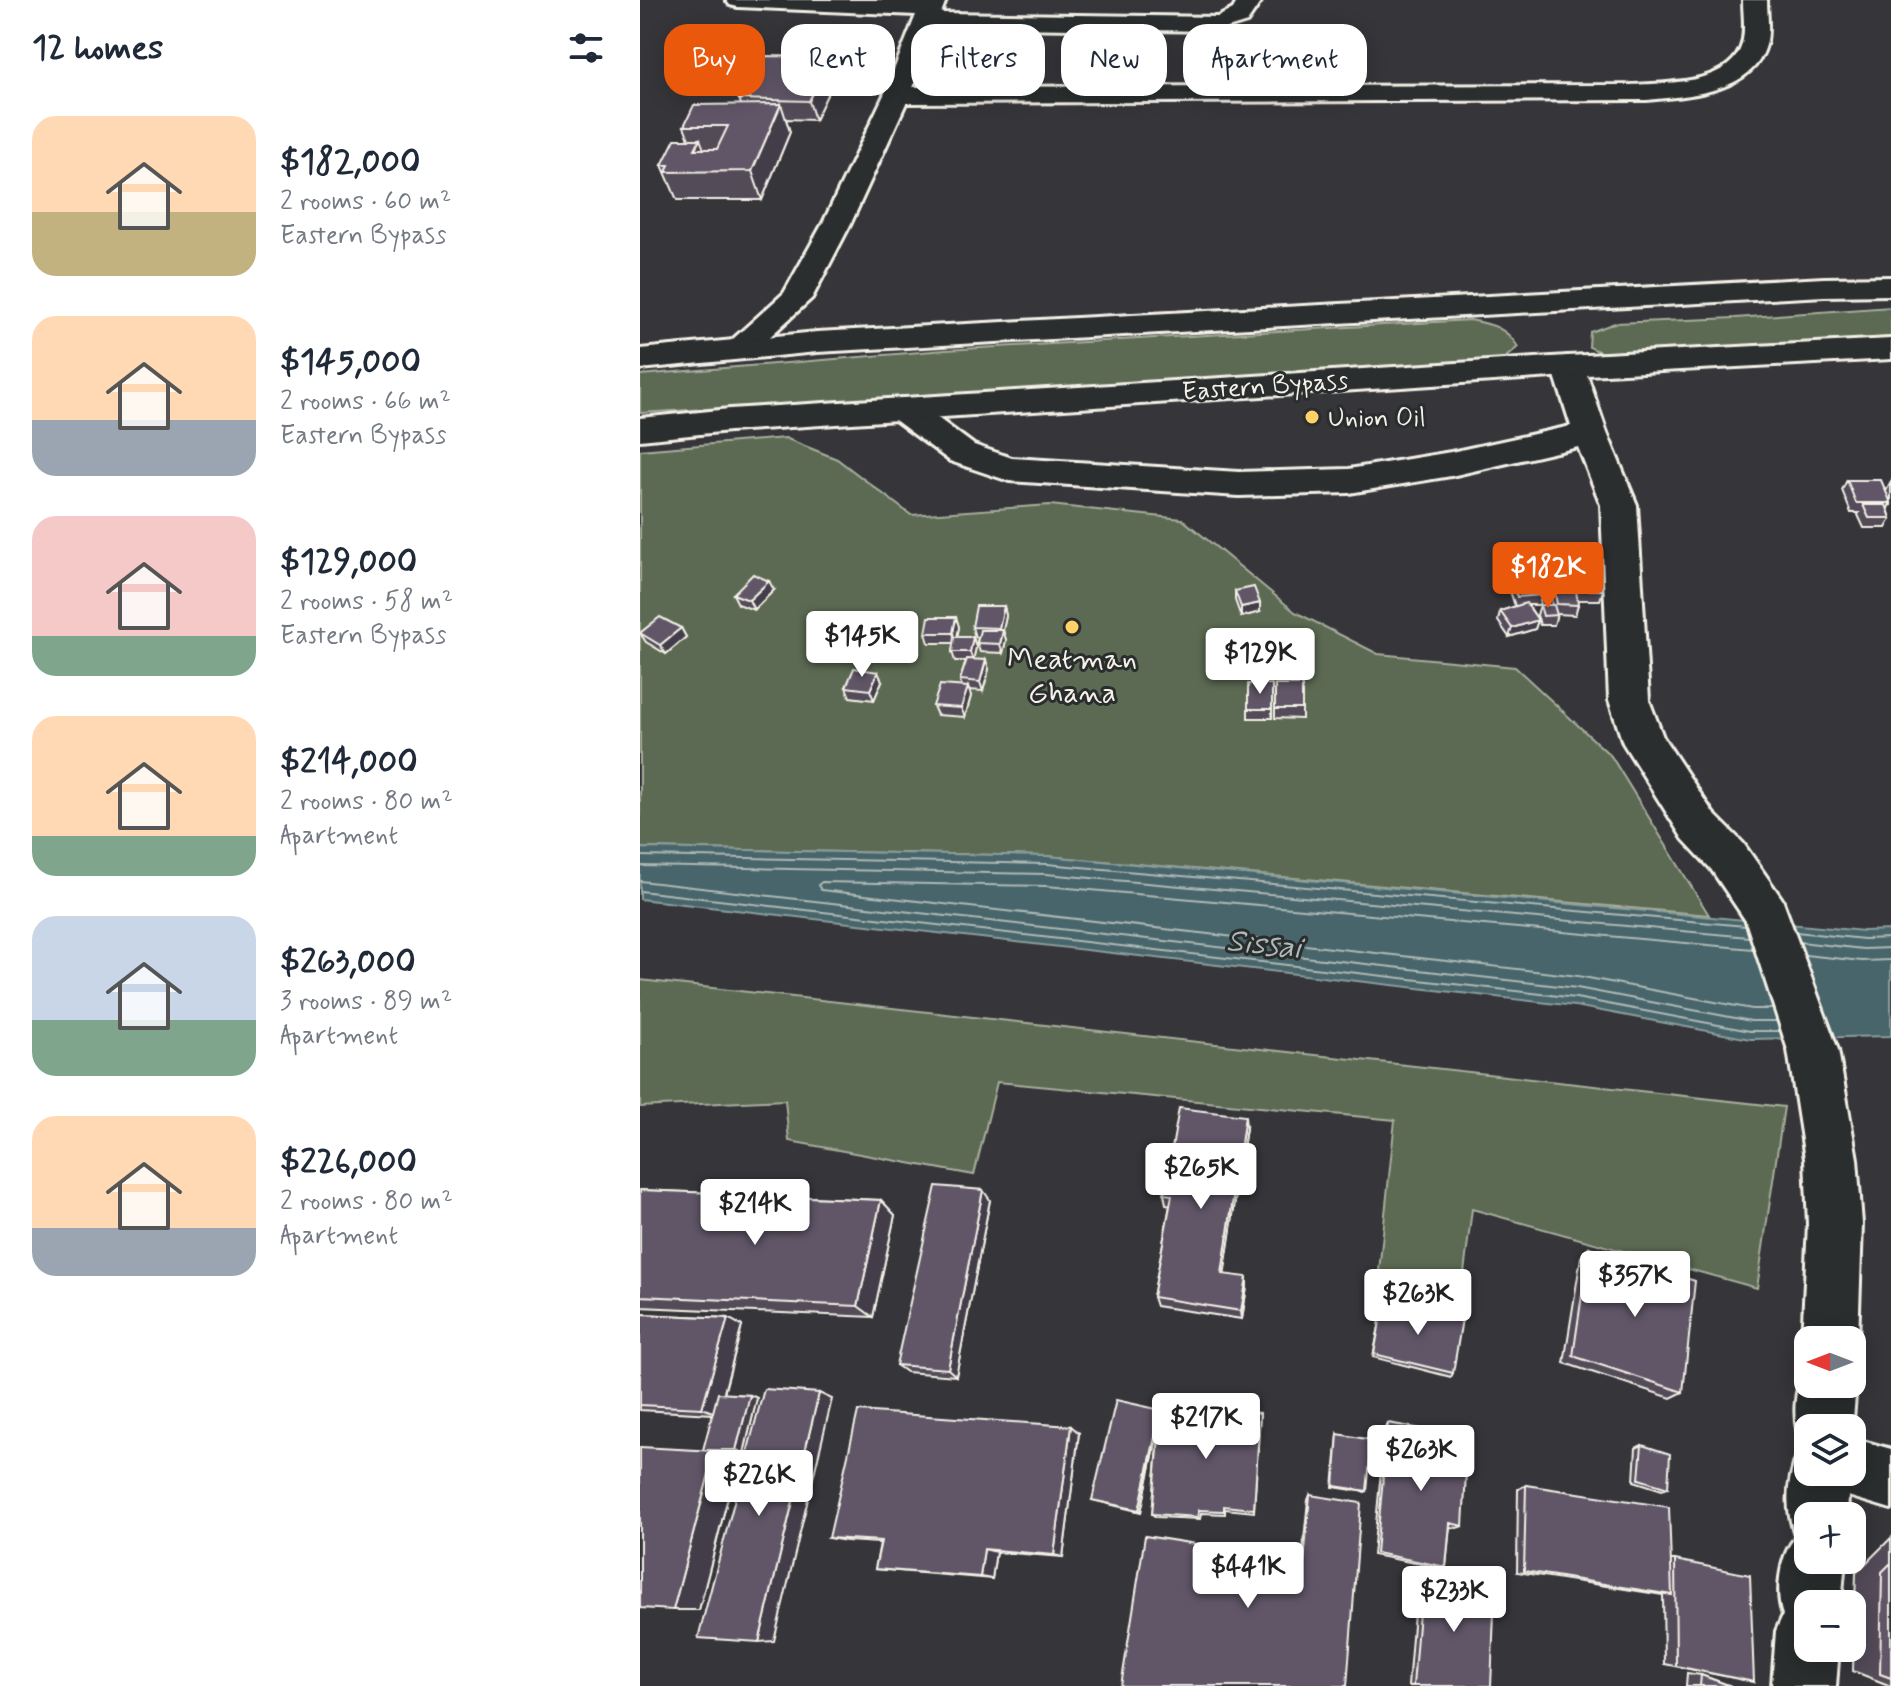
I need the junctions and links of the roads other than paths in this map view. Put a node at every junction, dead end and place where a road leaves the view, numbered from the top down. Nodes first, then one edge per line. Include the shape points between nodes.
1 (738, 0) edge
2 (1250, 0) edge
3 (1755, 0) edge
4 (930, 9) edge
5 (897, 95) junction
6 (1891, 286) edge
7 (797, 298) junction
8 (1558, 334) junction
9 (817, 342) junction
10 (739, 348) junction
11 (1891, 349) edge
12 (640, 359) edge
13 (903, 409) junction
14 (640, 429) edge
15 (1590, 433) junction
16 (1831, 1326) edge
17 (1866, 1472) edge
18 (1891, 1479) edge
19 (1806, 1662) edge
20 (1804, 1686) edge

1 - 4 main road
2 - 4 main road via 1236,20 1218,24
3 - 5 main road via 1754,44 1747,60 1731,75 1674,89
4 - 5 main road
5 - 7 main road
6 - 8 main road, Eastern Bypass via 1824,287
7 - 9 main road
7 - 10 main road
8 - 9 main road, Eastern Bypass
8 - 11 main road, Eastern Bypass
8 - 13 main road, Eastern Bypass
8 - 15 main road
9 - 10 main road, Eastern Bypass
10 - 12 main road, Eastern Bypass
13 - 14 main road, Eastern Bypass
13 - 15 main road via 962,453 1009,469 1239,484 1349,481
15 - 16 main road via 1619,505 1634,720 1698,826 1727,856 1766,913 1813,1050 1831,1159 1835,1224
17 - 18 main road
19 - 20 main road

